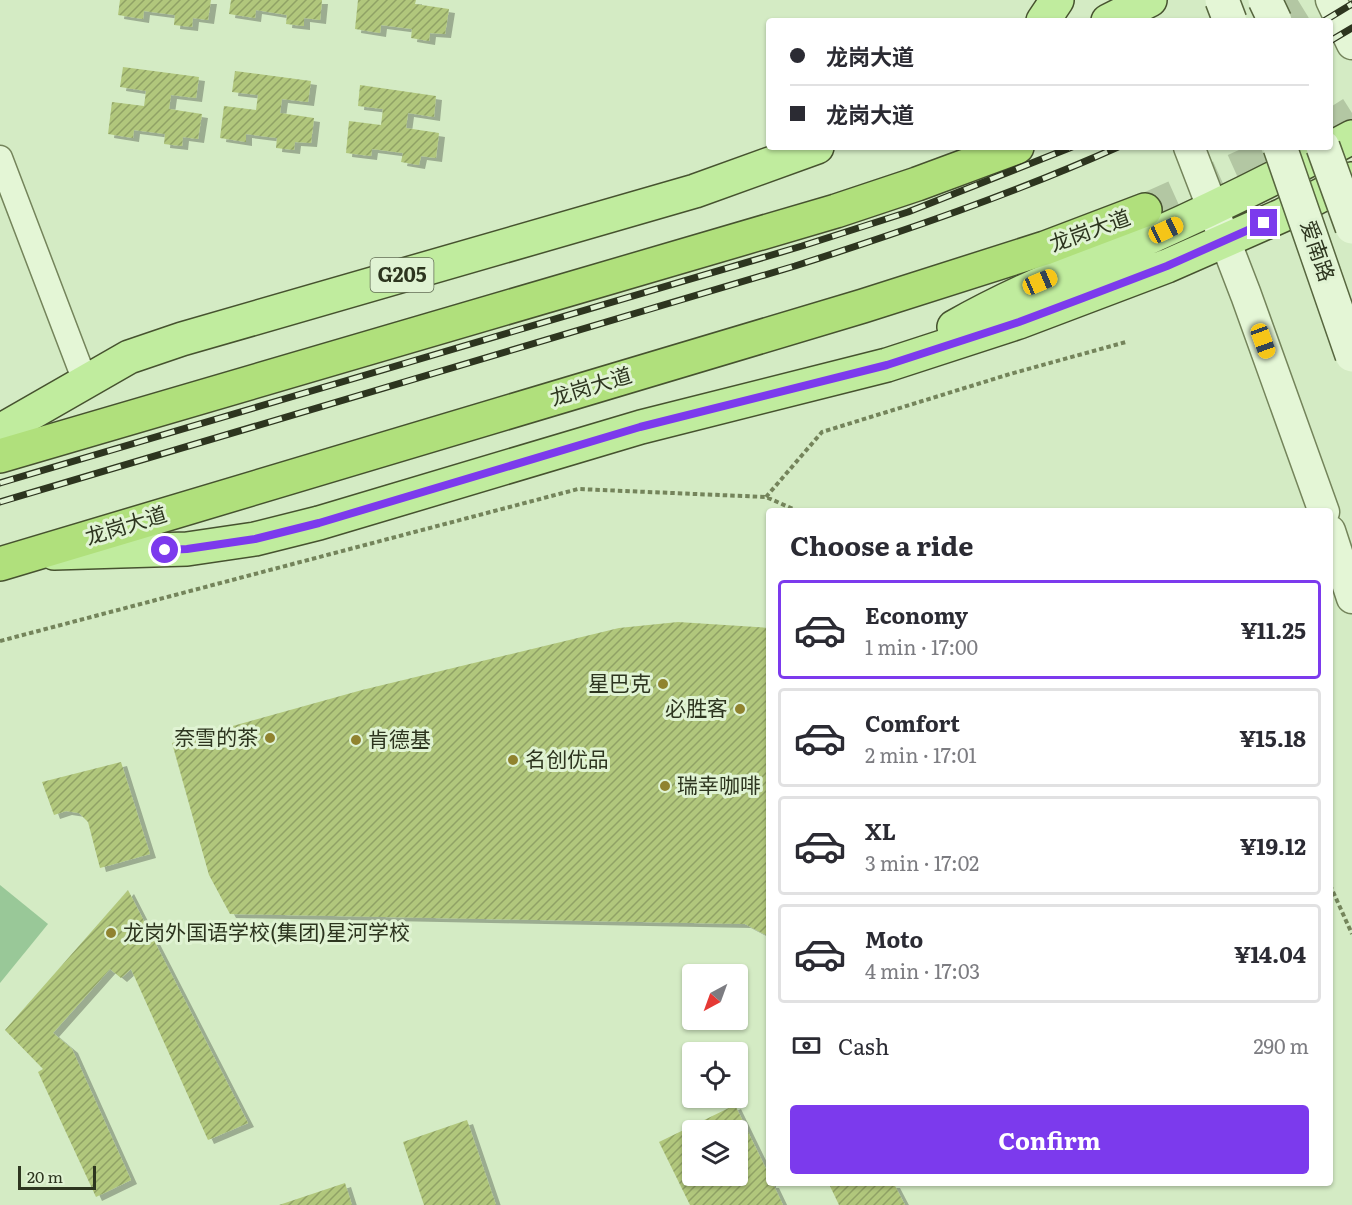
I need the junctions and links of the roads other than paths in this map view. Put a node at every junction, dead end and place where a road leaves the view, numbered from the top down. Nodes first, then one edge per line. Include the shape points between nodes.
1 (1057, 0) edge
2 (1222, 0) edge
3 (1259, 0) edge
4 (1265, 0) edge
5 (1331, 0) edge
6 (1045, 18) edge
7 (1222, 18) edge
8 (1229, 18) edge
9 (1274, 18) edge
10 (1352, 44) edge
11 (1352, 137) edge
12 (1333, 147) edge
13 (809, 150) edge
14 (1009, 150) edge
15 (1191, 150) edge
16 (1281, 150) edge
17 (1324, 150) edge
18 (1328, 150) edge
19 (0, 158) edge
20 (1352, 179) edge
21 (1213, 208) junction
22 (1145, 210) tunnel mouth
23 (1352, 227) edge
24 (1225, 241) junction
25 (1352, 355) edge
26 (887, 365) junction
27 (85, 381) junction
28 (0, 431) edge
29 (0, 456) edge
30 (1323, 508) edge
31 (1333, 540) edge
32 (34, 553) junction
33 (0, 564) edge
34 (1352, 598) edge

1 - 6 main road
2 - 8 main road, bridge
3 - 7 main road
4 - 9 main road, bridge
5 - 10 street
11 - 12 main road
13 - 27 main road, G205 via 695,191 182,339 129,357
14 - 29 highway via 836,211
15 - 21 street
16 - 25 main road, 爱南路, bridge
17 - 23 main road, 爱南路, bridge
18 - 21 main road
19 - 27 street
20 - 24 main road, 龙岗大道
21 - 24 street
21 - 26 main road via 1040,282
22 - 32 highway, 龙岗大道 via 1045,248 863,306
24 - 26 main road, 龙岗大道 via 1019,322
24 - 30 street
26 - 32 main road, 龙岗大道 via 640,427 255,539 187,549
27 - 28 main road, G205
31 - 34 street
32 - 33 highway, 龙岗大道

